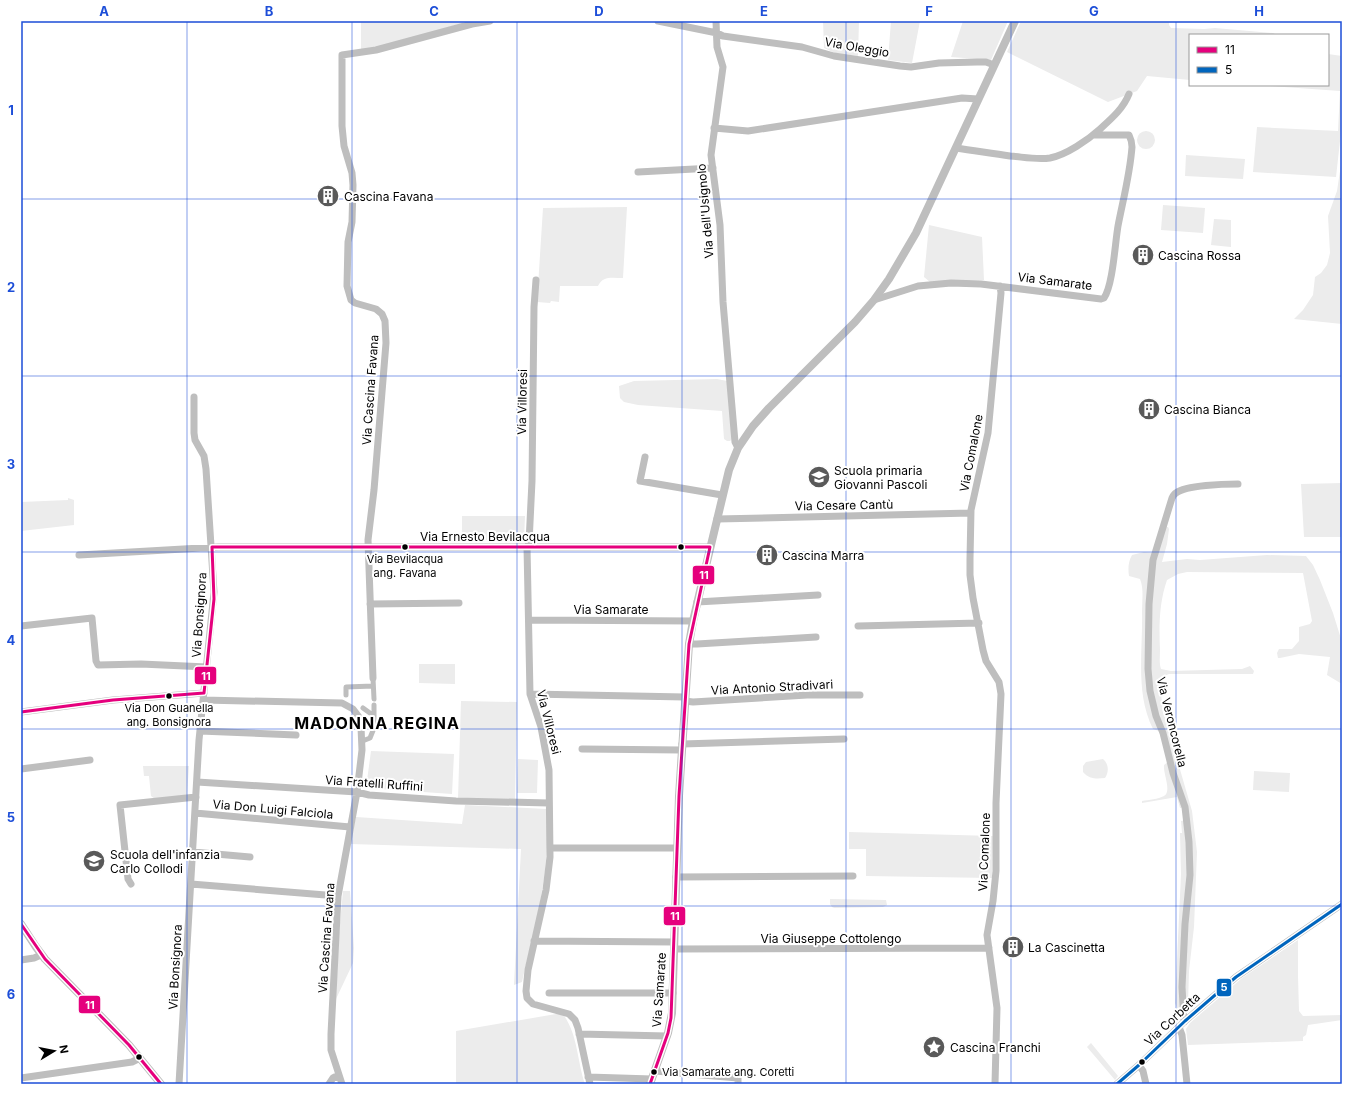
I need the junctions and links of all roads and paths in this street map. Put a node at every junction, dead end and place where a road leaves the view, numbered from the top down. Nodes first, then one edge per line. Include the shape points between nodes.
1 (490, 21) edge
2 (658, 21) edge
3 (716, 21) edge
4 (1015, 21) edge
5 (717, 33) junction
6 (994, 65) junction
7 (1129, 94) dead end
8 (978, 99) junction
9 (714, 128) junction
10 (1093, 135) junction
11 (956, 148) junction
12 (713, 168) junction
13 (638, 172) dead end
14 (536, 280) dead end
15 (1000, 286) junction
16 (874, 300) junction
17 (194, 397) dead end
18 (738, 448) junction
19 (645, 457) dead end
20 (1238, 484) dead end
21 (722, 495) junction
22 (971, 513) junction
23 (717, 519) junction
24 (212, 547) junction
25 (527, 547) junction
26 (710, 547) junction
27 (368, 548) junction
28 (79, 556) dead end
29 (818, 595) dead end
30 (697, 602) junction
31 (459, 603) dead end
32 (370, 604) junction
33 (529, 620) junction
34 (693, 622) junction
35 (979, 623) junction
36 (21, 626) edge
37 (858, 626) dead end
38 (816, 638) dead end
39 (689, 644) junction
40 (207, 667) junction
41 (373, 678) joint
42 (373, 686) junction
43 (530, 694) junction
44 (346, 695) dead end
45 (860, 695) dead end
46 (204, 696) junction
47 (685, 699) junction
48 (363, 708) dead end
49 (21, 712) edge
50 (374, 716) junction
51 (200, 731) junction
52 (296, 735) dead end
53 (365, 740) dead end
54 (844, 740) dead end
55 (682, 747) junction
56 (582, 749) dead end
57 (90, 760) dead end
58 (21, 770) edge
59 (197, 782) junction
60 (357, 792) junction
61 (196, 796) junction
62 (549, 803) junction
63 (195, 813) junction
64 (350, 827) junction
65 (550, 848) junction
66 (677, 848) junction
67 (193, 852) junction
68 (250, 856) dead end
69 (853, 876) dead end
70 (676, 877) junction
71 (131, 884) dead end
72 (191, 884) junction
73 (338, 896) junction
74 (1342, 904) edge
75 (21, 925) edge
76 (534, 941) junction
77 (674, 946) junction
78 (989, 948) junction
79 (41, 955) junction
80 (21, 960) edge
81 (672, 993) junction
82 (549, 994) dead end
83 (1182, 1024) junction
84 (579, 1034) junction
85 (667, 1036) junction
86 (140, 1058) junction
87 (1139, 1065) junction
88 (339, 1075) junction
89 (21, 1078) edge
90 (653, 1078) edge
91 (589, 1080) edge
92 (161, 1084) edge
93 (180, 1084) edge
94 (330, 1084) edge
95 (342, 1084) edge
96 (738, 1084) edge
97 (995, 1084) edge
98 (1117, 1084) edge
99 (1146, 1084) edge
100 (1187, 1084) edge

1 - 27 street, Via Cascina Favana via 376,50 342,55 342,126 353,185 347,286 351,300 376,309 382,314 386,330
2 - 5 street
3 - 5 street, Via dell'Usignolo
4 - 6 street, Via Samarate
5 - 6 street, Via Oleggio via 900,66 969,62 986,62
5 - 9 street, Via dell'Usignolo via 717,47 723,67
6 - 8 street, Via Samarate
7 - 10 street via 1117,113
8 - 9 street via 962,98 748,131
8 - 11 street, Via Samarate
9 - 12 street, Via dell'Usignolo via 711,151
10 - 11 street via 1068,151 1050,158 1029,158
10 - 15 street, Via Samarate via 1129,136 1132,147 1106,295 1101,299
11 - 16 street, Via Samarate via 907,249
12 - 13 street
12 - 18 street, Via dell'Usignolo via 720,226 723,298 735,439
14 - 25 street, Via Villoresi via 532,481
15 - 16 street, Via Samarate via 958,283 925,285
15 - 22 street, Via Comalone via 988,433
16 - 18 street, Via Samarate via 850,328 761,416
17 - 24 street, Via Bonsignora via 194,433 206,462
18 - 21 street, Via Samarate
19 - 21 street via 640,481
20 - 83 street, Via Veroncorella via 1199,487 1176,493 1172,498 1154,560 1152,578 1147,647 1150,691 1185,807 1189,842 1190,875 1185,924
21 - 23 street, Via Samarate
22 - 23 street, Via Cesare Cantù
22 - 35 street, Via Comalone via 970,575
23 - 26 street, Via Samarate
24 - 27 street, Via Ernesto Bevilacqua
24 - 28 street
24 - 40 street, Via Bonsignora via 214,599
25 - 26 street, Via Ernesto Bevilacqua
25 - 27 street, Via Ernesto Bevilacqua
25 - 33 street, Via Villoresi
26 - 30 street, Via Samarate
27 - 32 street, Via Cascina Favana
29 - 30 street
30 - 34 street, Via Samarate
31 - 32 street
32 - 41 street, Via Cascina Favana
33 - 34 street, Via Samarate
33 - 43 street, Via Villoresi
34 - 39 street, Via Samarate
35 - 37 street
35 - 78 street, Via Comalone via 986,661 999,682 1001,694 996,871 987,935
36 - 40 street via 92,618 98,665
38 - 39 street
39 - 47 street, Via Samarate
40 - 46 street, Via Bonsignora
41 - 42 street
42 - 44 street via 346,687
42 - 50 street
43 - 47 street, Via Antonio Stradivari
43 - 62 street, Via Villoresi via 541,727 548,763
45 - 47 street, Via Antonio Stradivari via 695,702
46 - 49 street via 107,700
46 - 51 street, Via Bonsignora
46 - 60 street, Via Cascina Favana via 345,703 359,717 362,740
47 - 55 street, Via Samarate
48 - 50 street
50 - 53 street via 373,733
51 - 52 street
51 - 59 street, Via Bonsignora
54 - 55 street
55 - 56 street
55 - 66 street, Via Samarate
57 - 58 street
59 - 60 street, Via Fratelli Ruffini
59 - 61 street, Via Bonsignora
60 - 62 street, Via Fratelli Ruffini via 369,795 456,800
60 - 64 street, Via Cascina Favana
61 - 63 street, Via Bonsignora
61 - 71 street via 120,805 128,881
62 - 65 street, Via Villoresi
63 - 64 street, Via Don Luigi Falciola
63 - 67 street, Via Bonsignora
64 - 73 street, Via Cascina Favana
65 - 66 street
65 - 76 street, Via Villoresi via 548,883
66 - 70 street, Via Samarate
67 - 68 street
67 - 72 street, Via Bonsignora
69 - 70 street
70 - 77 street, Via Samarate
72 - 73 street
72 - 93 street, Via Bonsignora
73 - 88 street, Via Cascina Favana via 330,1045
74 - 83 street, Via Corbetta via 1236,977
75 - 79 street
76 - 77 street, Via Samarate
76 - 84 street, Via Villoresi via 527,976 527,998 535,1006 569,1014 575,1020
77 - 78 street, Via Giuseppe Cottolengo
77 - 81 street, Via Samarate
78 - 97 street, Via Comalone via 997,1008
79 - 80 street
79 - 86 street
81 - 82 street
81 - 85 street, Via Samarate via 671,1020
83 - 87 street, Via Corbetta
83 - 100 street, Via Veroncorella
84 - 85 street
84 - 91 street, Via Villoresi
85 - 90 street, Via Samarate
86 - 89 street via 132,1062
86 - 92 street
87 - 98 street, Via Corbetta
87 - 99 street
88 - 94 street via 333,1078
88 - 95 street, Via Cascina Favana
90 - 91 street
90 - 96 street via 738,1078

